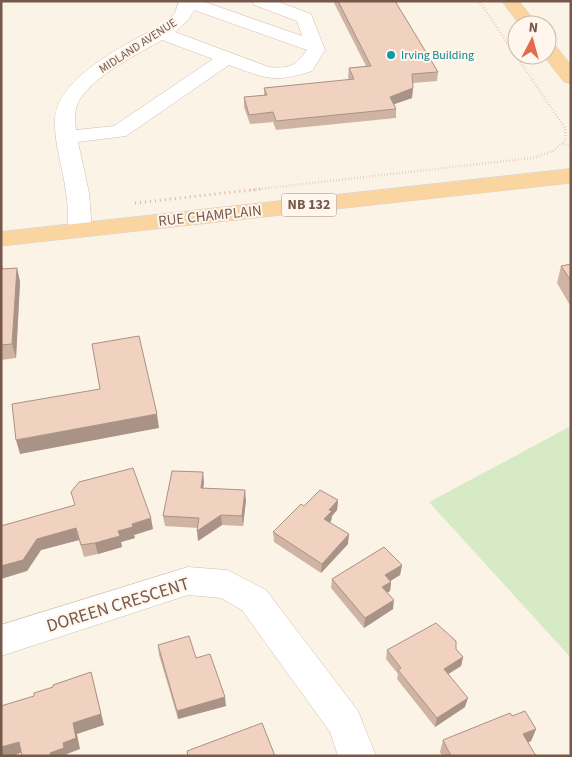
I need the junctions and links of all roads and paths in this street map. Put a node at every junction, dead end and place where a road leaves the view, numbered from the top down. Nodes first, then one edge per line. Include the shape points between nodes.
1 (260, 1) edge
2 (479, 1) edge
3 (510, 1) edge
4 (188, 2) edge
5 (521, 15) edge
6 (161, 33) junction
7 (315, 46) junction
8 (227, 58) junction
9 (557, 60) edge
10 (571, 78) edge
11 (67, 137) junction
12 (571, 146) edge
13 (567, 153) edge
14 (571, 176) edge
15 (538, 179) junction
16 (571, 186) edge
17 (130, 204) dead end
18 (80, 230) junction
19 (1, 239) edge
20 (1, 641) edge
21 (357, 756) edge

1 - 7 street via 305,18
2 - 13 path via 565,128
3 - 5 main road
4 - 6 street, MIDLAND AVENUE via 183,15
4 - 7 street
6 - 8 street
6 - 11 street, MIDLAND AVENUE via 97,72 74,94 66,107
7 - 8 street via 316,50 305,67 283,74 266,72
8 - 11 street via 119,132
9 - 10 main road
11 - 18 street, MIDLAND AVENUE via 78,191
12 - 13 path
13 - 15 main road
13 - 17 path
14 - 15 main road, NB 132
15 - 16 main road
15 - 18 main road, RUE CHAMPLAIN / NB 132
18 - 19 main road, RUE CHAMPLAIN / NB 132
20 - 21 street, DOREEN CRESCENT via 188,581 227,584 254,600 345,724

